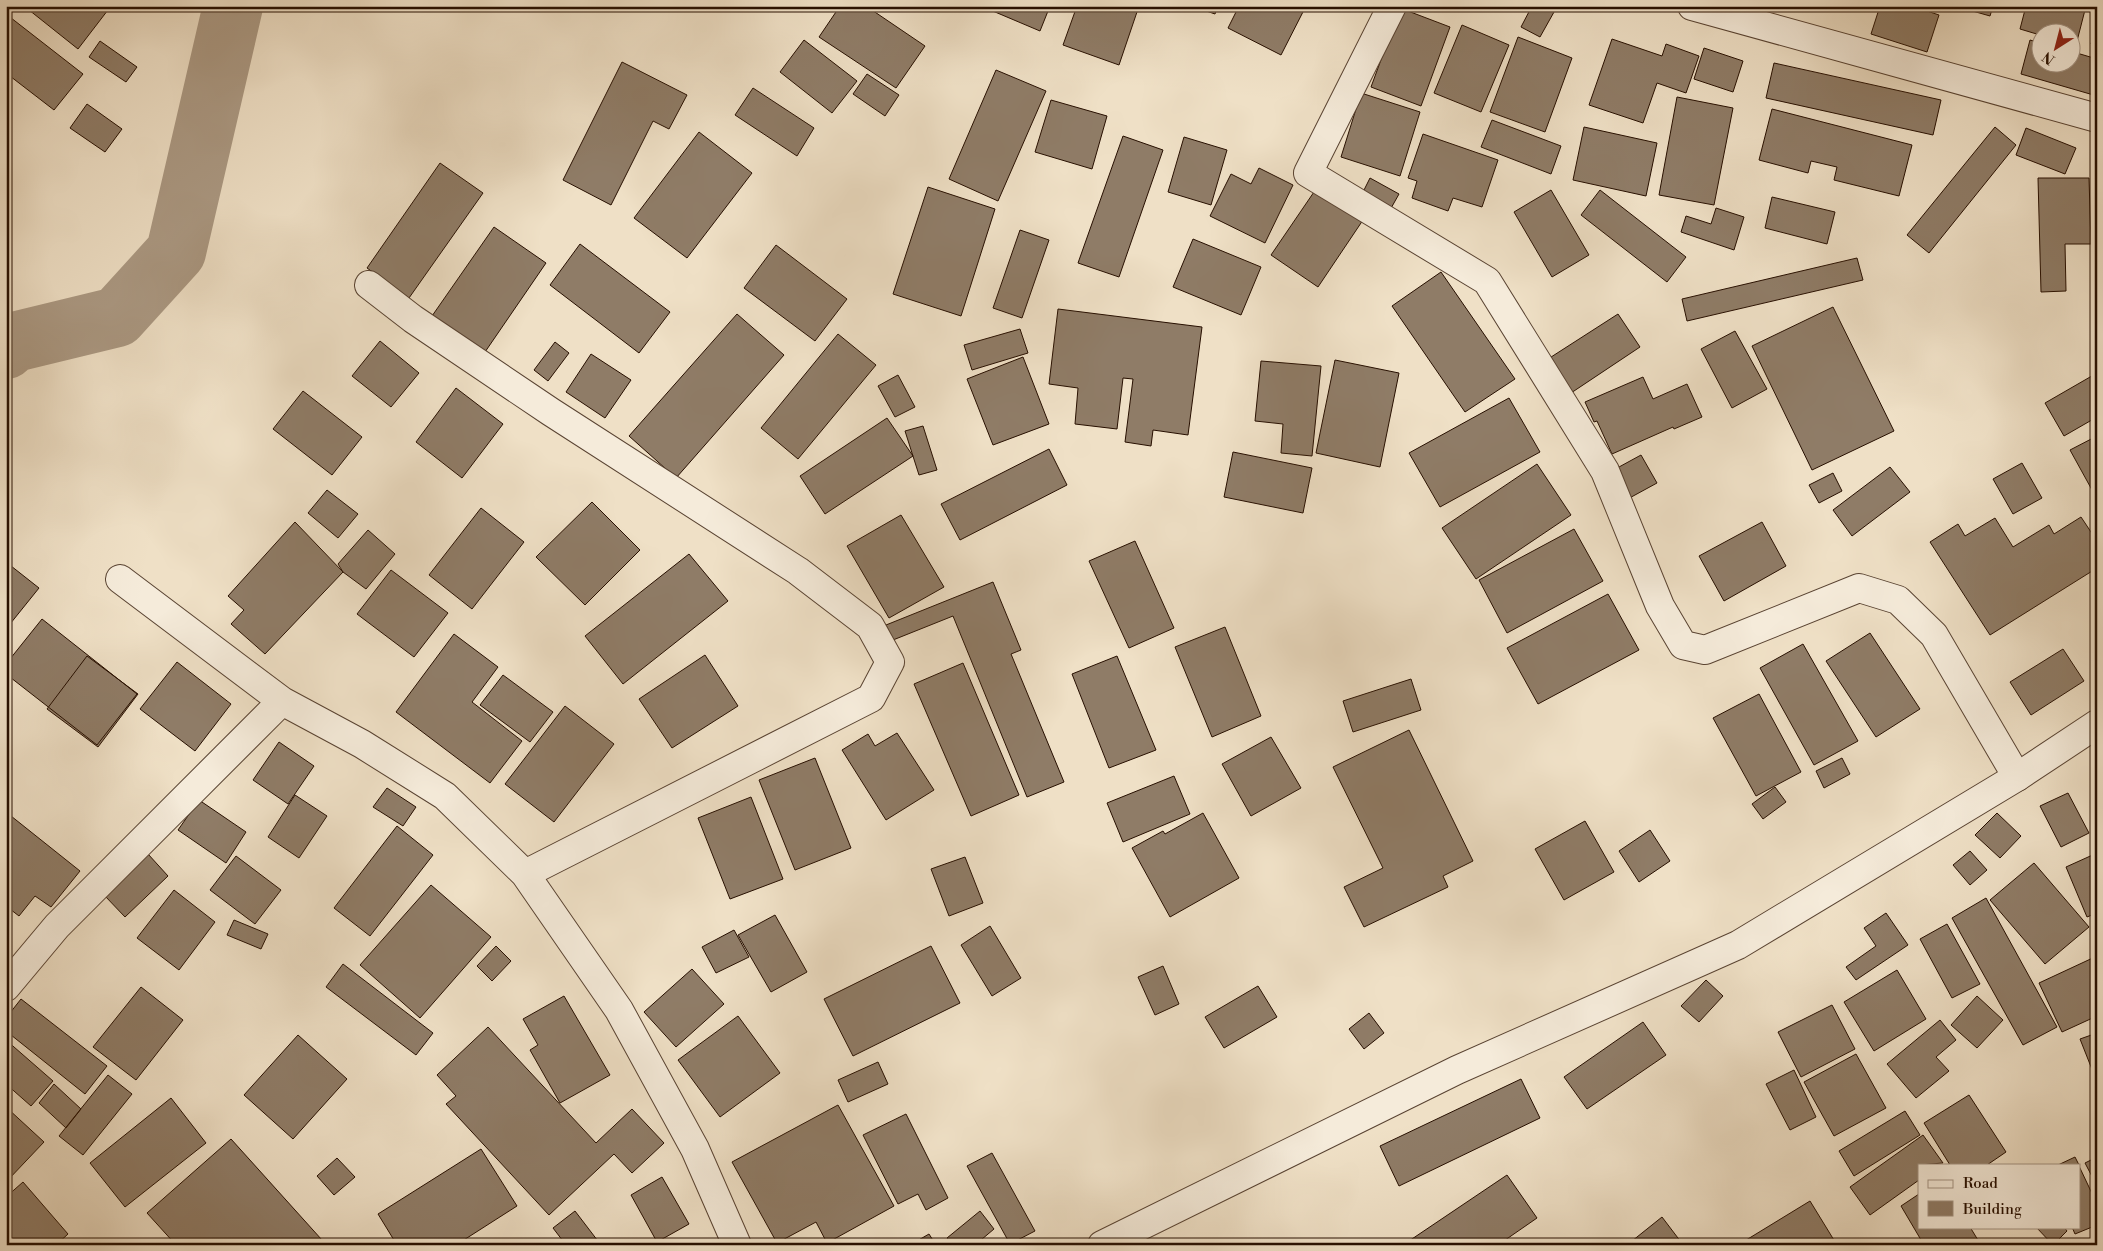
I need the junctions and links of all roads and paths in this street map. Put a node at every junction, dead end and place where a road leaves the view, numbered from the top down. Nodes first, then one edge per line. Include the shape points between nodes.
1 (1392, 6) edge
2 (1692, 6) edge
3 (2097, 118) edge
4 (369, 285) dead end
5 (120, 579) dead end
6 (282, 701) junction
7 (2095, 733) edge
8 (2017, 777) junction
9 (525, 874) junction
10 (6, 987) edge
11 (737, 1245) edge
12 (1102, 1245) edge

1 - 8 street via 1308,173 1487,281 1605,471 1660,606 1683,644 1705,650 1859,588 1898,600 1934,635
2 - 3 street
4 - 9 street via 413,320 798,571 870,626 890,662 871,698
5 - 6 street
6 - 9 street via 362,744 446,796
6 - 10 street via 57,926
7 - 8 street
8 - 12 street via 1738,945 1457,1070
9 - 11 street via 619,1010 695,1149

